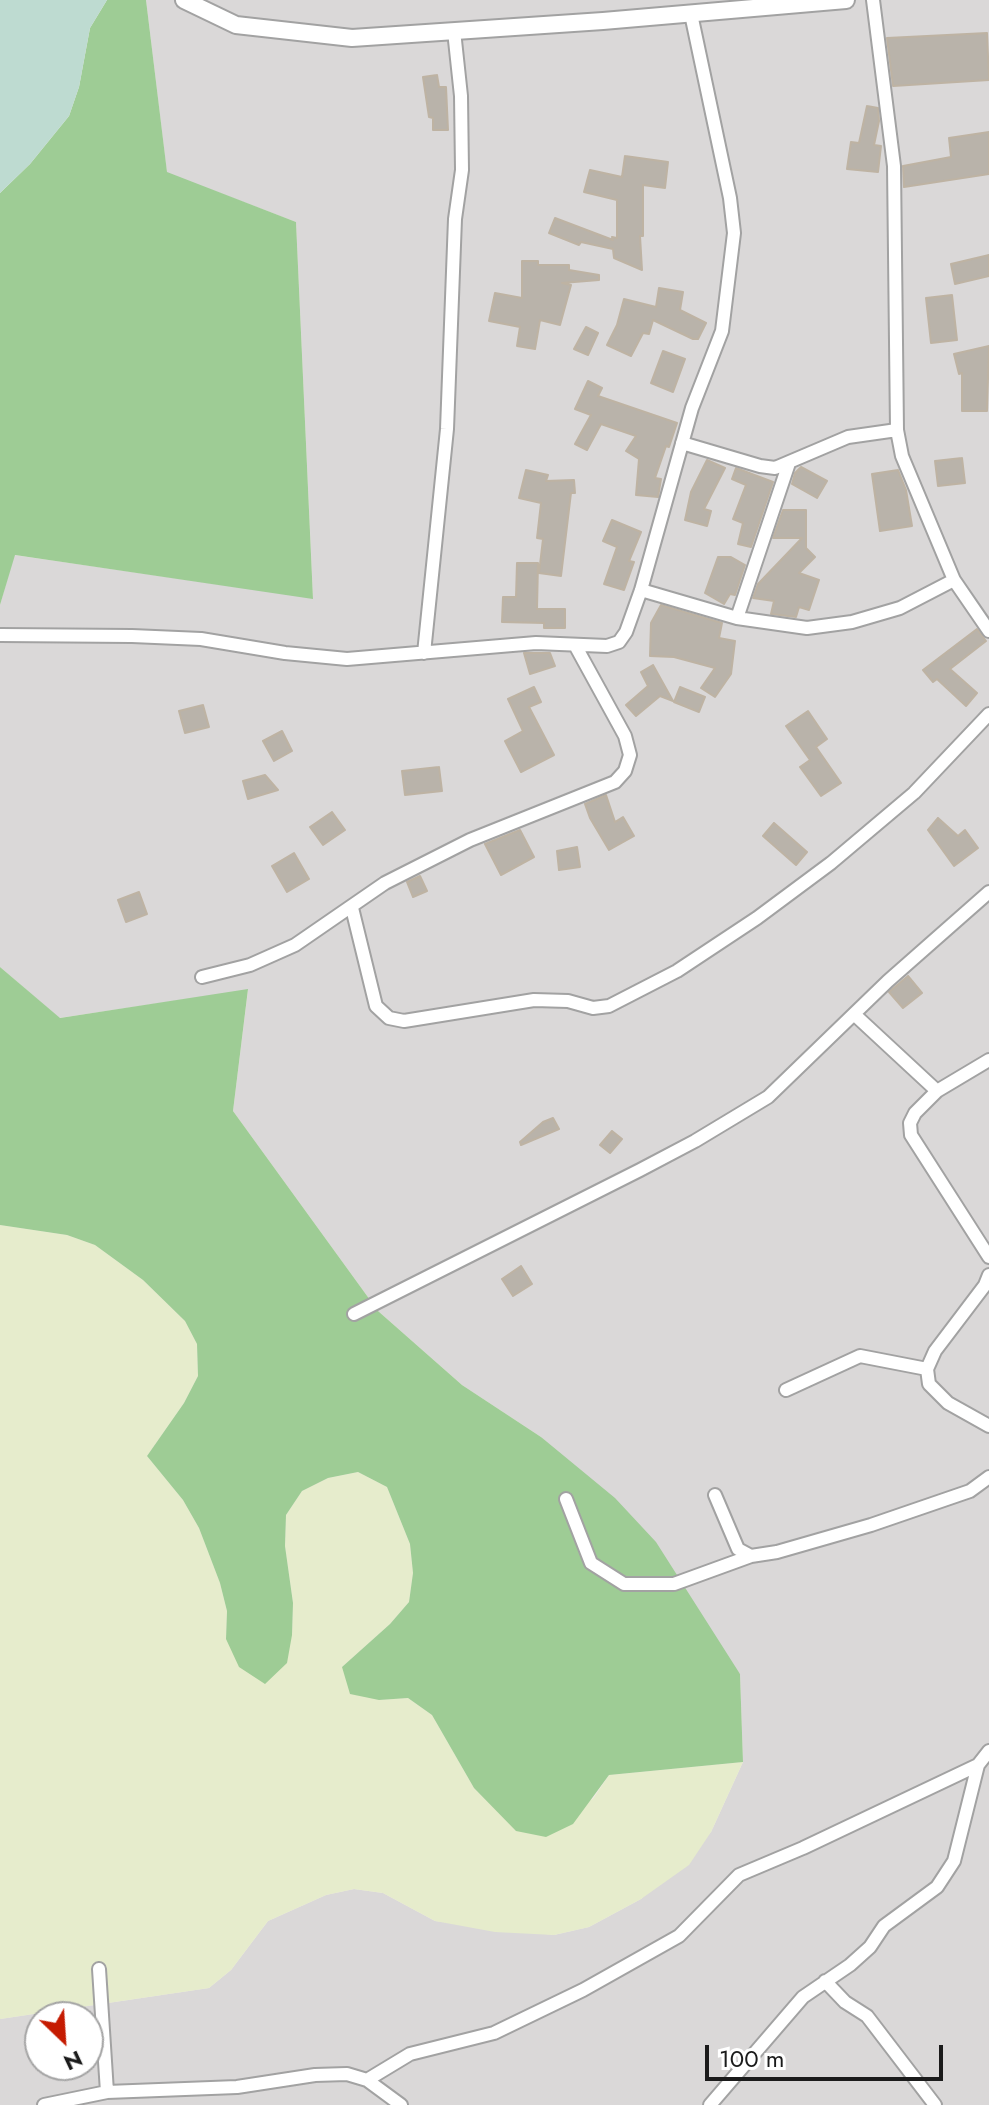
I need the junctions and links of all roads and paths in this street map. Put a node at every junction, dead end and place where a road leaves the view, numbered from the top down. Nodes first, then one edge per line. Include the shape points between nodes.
1 (184, 0) edge
2 (846, 0) edge
3 (873, 0) edge
4 (691, 14) junction
5 (454, 31) junction
6 (897, 430) junction
7 (682, 443) junction
8 (789, 463) junction
9 (954, 580) junction
10 (641, 590) junction
11 (737, 618) junction
12 (989, 631) edge
13 (0, 635) edge
14 (575, 645) junction
15 (424, 653) junction
16 (989, 714) edge
17 (989, 892) edge
18 (352, 908) junction
19 (202, 977) dead end
20 (855, 1015) junction
21 (989, 1060) edge
22 (937, 1091) junction
23 (989, 1257) edge
24 (989, 1275) edge
25 (354, 1314) dead end
26 (927, 1369) junction
27 (786, 1390) dead end
28 (989, 1426) edge
29 (989, 1477) edge
30 (715, 1495) dead end
31 (566, 1499) dead end
32 (751, 1556) junction
33 (989, 1751) edge
34 (978, 1765) junction
35 (99, 1969) dead end
36 (825, 1981) junction
37 (367, 2080) junction
38 (107, 2092) junction
39 (44, 2105) edge
40 (401, 2105) edge
41 (710, 2105) edge
42 (935, 2105) edge

1 - 5 street via 236,25 352,38
2 - 4 street
3 - 6 street via 894,166
4 - 5 street
4 - 7 street via 734,233 722,331
5 - 15 street via 462,170 455,219 447,429
6 - 8 street via 848,437
6 - 9 street via 902,456
7 - 8 street via 760,466
7 - 10 street
8 - 11 street
9 - 11 street via 900,608 852,622 807,628
9 - 12 street
10 - 11 street
10 - 14 street via 619,642
13 - 15 street via 201,639 347,659
14 - 15 street via 536,643
14 - 18 street via 625,736 630,755 625,771 615,782 470,840 385,883
16 - 18 street via 914,793 831,863 677,971 609,1006 534,1000 404,1021 389,1018 376,1006
17 - 20 street
18 - 19 street via 295,945 250,965
20 - 22 street
20 - 25 street via 768,1097 695,1141
21 - 22 street
22 - 23 street via 915,1113 911,1135
24 - 26 street
26 - 27 street via 860,1356
26 - 28 street via 929,1384 948,1403
29 - 32 street via 970,1491 871,1525
30 - 32 street via 738,1549
31 - 32 street via 591,1563 624,1584 674,1584
33 - 34 street
34 - 36 street via 954,1861 937,1887 884,1926 870,1947
34 - 37 street via 739,1875 679,1936 583,1990 494,2033 410,2054
35 - 38 street
36 - 41 street via 803,1997
36 - 42 street via 867,2016
37 - 38 street via 347,2074 315,2075 237,2087
37 - 40 street
38 - 39 street

